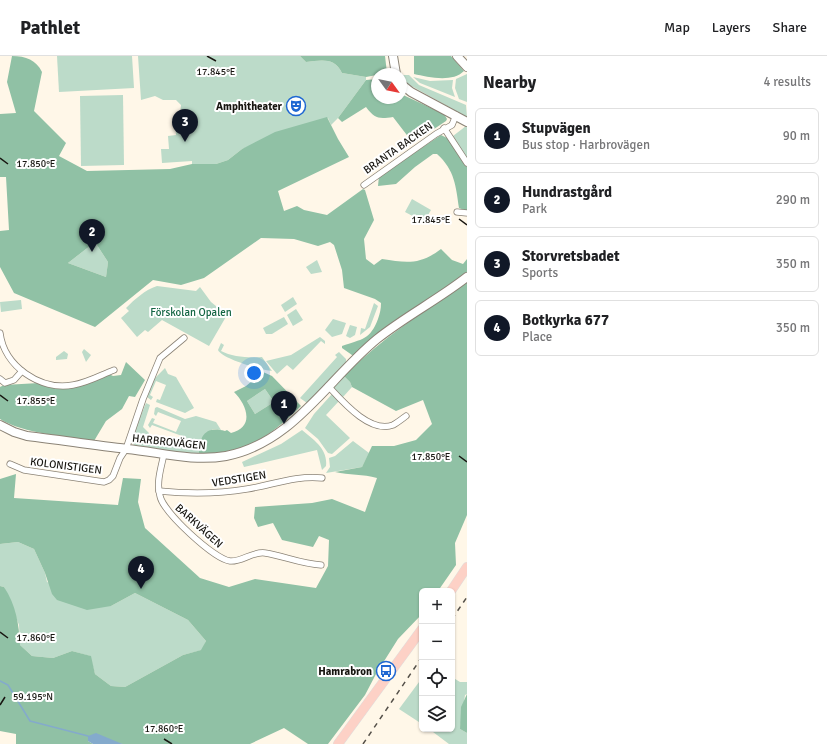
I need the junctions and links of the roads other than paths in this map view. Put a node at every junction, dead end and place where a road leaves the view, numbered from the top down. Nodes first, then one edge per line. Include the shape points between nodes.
1 (393, 56) edge
2 (457, 56) edge
3 (467, 67) edge
4 (394, 68) edge
5 (407, 89) edge
6 (456, 115) junction
7 (467, 122) edge
8 (444, 128) junction
9 (467, 163) edge
10 (364, 185) dead end
11 (456, 212) dead end
12 (467, 213) edge
13 (467, 277) edge
14 (0, 333) edge
15 (184, 338) dead end
16 (114, 370) dead end
17 (22, 371) junction
18 (0, 379) edge
19 (328, 386) junction
20 (406, 416) dead end
21 (0, 425) edge
22 (126, 448) junction
23 (164, 454) junction
24 (10, 464) dead end
25 (322, 478) dead end
26 (159, 491) junction
27 (321, 565) dead end
28 (467, 567) edge
29 (452, 588) edge
30 (419, 633) edge
31 (338, 744) edge

1 - 4 street
2 - 3 street
5 - 6 street
6 - 7 street
6 - 8 street, BRANTA BACKEN via 452,125
8 - 9 street, BRANTA BACKEN
8 - 10 street, BRANTA BACKEN
11 - 12 street
13 - 19 street, HARBROVÄGEN via 378,338
14 - 17 street via 2,344 12,362
15 - 22 street, KOLONISTIGEN via 160,358
16 - 17 street via 80,384 64,386 42,381
17 - 18 street via 9,382 5,383
19 - 20 street via 355,413 373,425 393,425
19 - 23 street, HARBROVÄGEN via 284,429 262,444 224,456 208,458
21 - 22 street, HARBROVÄGEN via 27,436
22 - 23 street, HARBROVÄGEN
22 - 24 street, KOLONISTIGEN via 113,476 104,482 24,470
23 - 26 street
25 - 26 street, VEDSTIGEN via 307,476 211,494
26 - 27 street, BARKVÄGEN via 168,512 222,559 239,560 264,553
28 - 29 main road
30 - 31 main road

